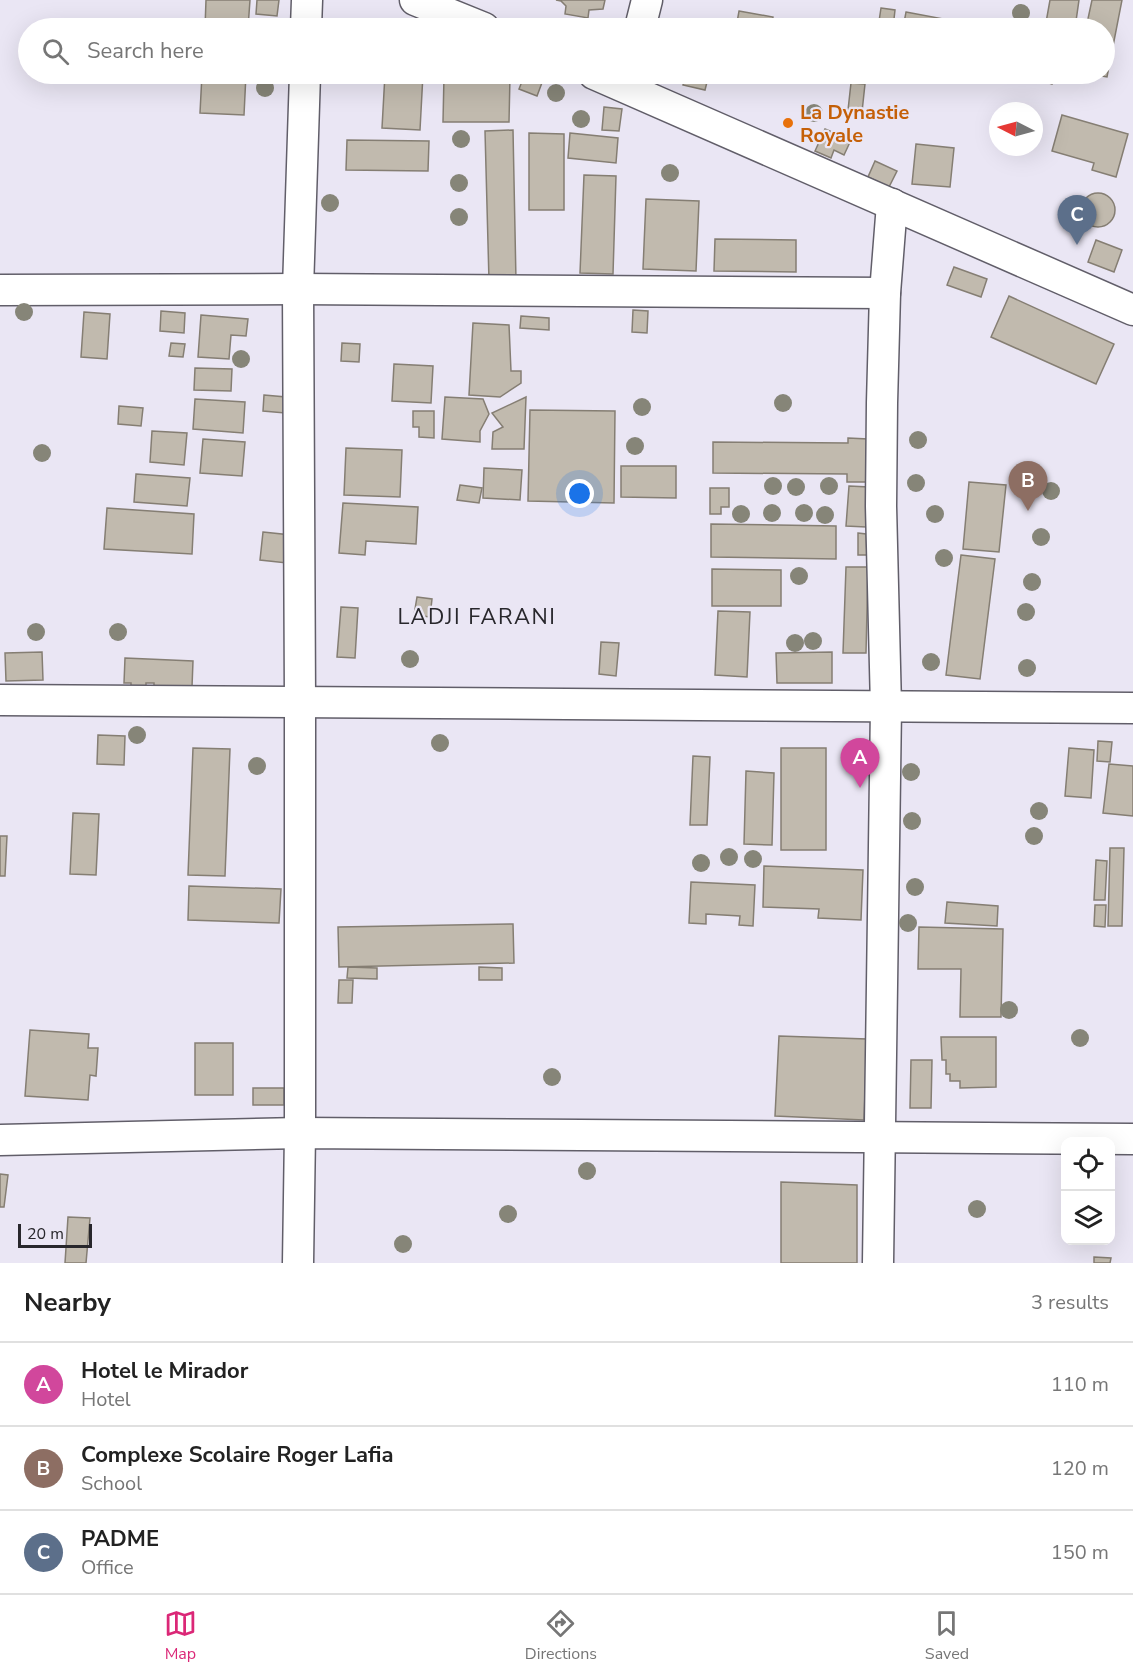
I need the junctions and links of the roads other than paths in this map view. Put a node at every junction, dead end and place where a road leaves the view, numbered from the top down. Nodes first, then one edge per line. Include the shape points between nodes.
1 (307, 0) edge
2 (415, 0) edge
3 (647, 0) edge
4 (306, 18) edge
5 (459, 18) edge
6 (642, 18) edge
7 (305, 84) edge
8 (637, 84) edge
9 (892, 204) junction
10 (298, 289) junction
11 (0, 290) edge
12 (885, 293) junction
13 (1133, 310) edge
14 (0, 700) edge
15 (300, 700) junction
16 (886, 707) junction
17 (1133, 708) edge
18 (300, 1133) junction
19 (878, 1137) junction
20 (1133, 1139) edge
21 (0, 1140) edge
22 (297, 1263) edge
23 (878, 1263) edge

1 - 4 street
2 - 5 street
3 - 6 street
7 - 10 street
8 - 9 street
9 - 12 street
9 - 13 street
10 - 11 street
10 - 12 street
10 - 15 street
12 - 16 street via 881,506
14 - 15 street
15 - 16 street
15 - 18 street
16 - 17 street
16 - 19 street
18 - 19 street
18 - 21 street
18 - 22 street
19 - 20 street
19 - 23 street

